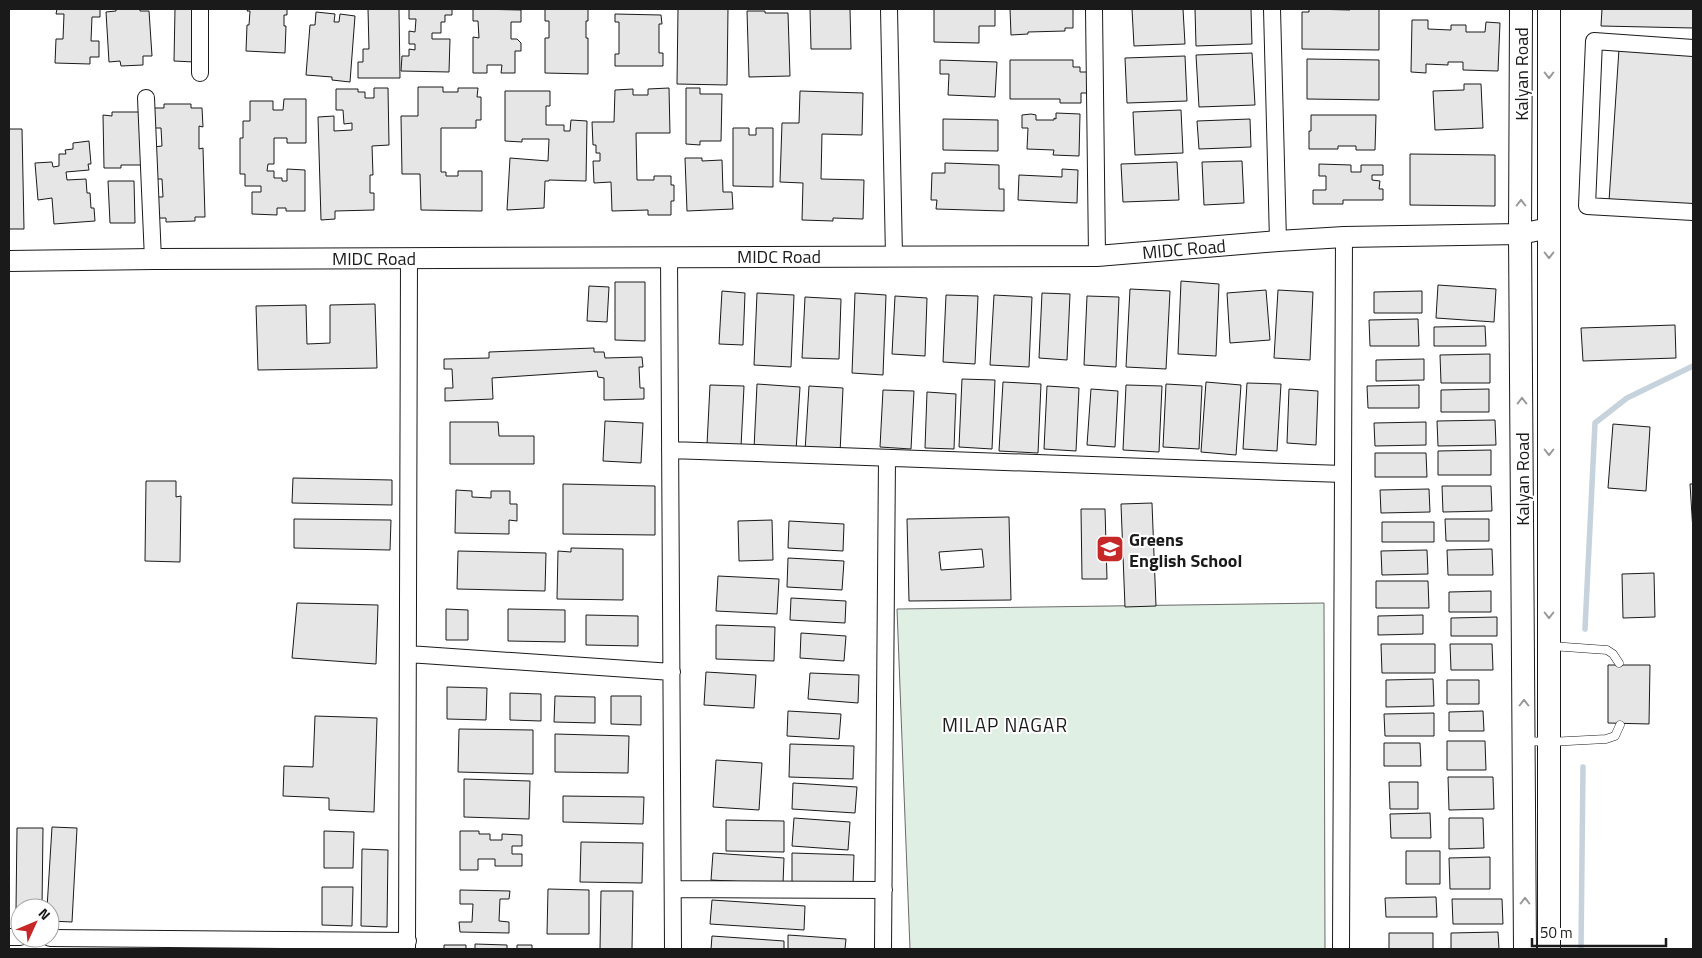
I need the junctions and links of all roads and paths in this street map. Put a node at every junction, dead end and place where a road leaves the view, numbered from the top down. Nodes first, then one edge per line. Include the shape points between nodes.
1 (200, 9) edge
2 (889, 9) edge
3 (1094, 9) edge
4 (1272, 9) edge
5 (1521, 9) edge
6 (1549, 9) edge
7 (1521, 38) junction
8 (1549, 40) junction
9 (1693, 48) edge
10 (200, 73) dead end
11 (146, 98) dead end
12 (1693, 212) edge
13 (1549, 228) junction
14 (1520, 234) junction
15 (1344, 237) junction
16 (1278, 241) junction
17 (669, 256) junction
18 (894, 256) junction
19 (1097, 256) junction
20 (153, 258) junction
21 (409, 258) junction
22 (9, 262) edge
23 (670, 450) junction
24 (887, 458) junction
25 (1343, 474) junction
26 (1549, 646) junction
27 (408, 654) junction
28 (1619, 663) dead end
29 (672, 672) junction
30 (1620, 725) dead end
31 (1524, 740) junction
32 (1549, 742) junction
33 (673, 889) junction
34 (884, 890) junction
35 (60, 938) edge
36 (408, 945) edge
37 (673, 949) edge
38 (883, 949) edge
39 (1341, 949) edge
40 (1525, 949) edge
41 (1548, 949) edge

1 - 10 street
2 - 18 street
3 - 19 street
4 - 16 street
5 - 7 main road, Kalyan Road
6 - 8 main road, Kalyan Road
7 - 8 main road
14 -> 7 main road, Kalyan Road
8 -> 13 main road, Kalyan Road
9 - 12 street via 1594,41 1587,206
11 - 20 street
13 - 14 street, MIDC Road
13 -> 26 main road, Kalyan Road
14 - 15 street, MIDC Road
31 -> 14 main road, Kalyan Road
15 - 16 street, MIDC Road
15 - 25 street
16 - 19 street, MIDC Road
17 - 18 street, MIDC Road
17 - 21 street, MIDC Road
17 - 23 street
18 - 19 street, MIDC Road
20 - 21 street, MIDC Road
20 - 22 street, MIDC Road
21 - 27 street
23 - 24 street
23 - 29 street
24 - 25 street
24 - 34 street
25 - 39 street
26 - 28 lane via 1607,650
26 - 32 main road, Kalyan Road
27 - 29 street
27 - 36 street
29 - 33 street
30 - 32 lane via 1615,736 1606,739
31 - 32 lane
40 -> 31 main road, Kalyan Road
32 - 41 main road, Kalyan Road
33 - 34 street
33 - 37 street
34 - 38 street
35 - 36 street

